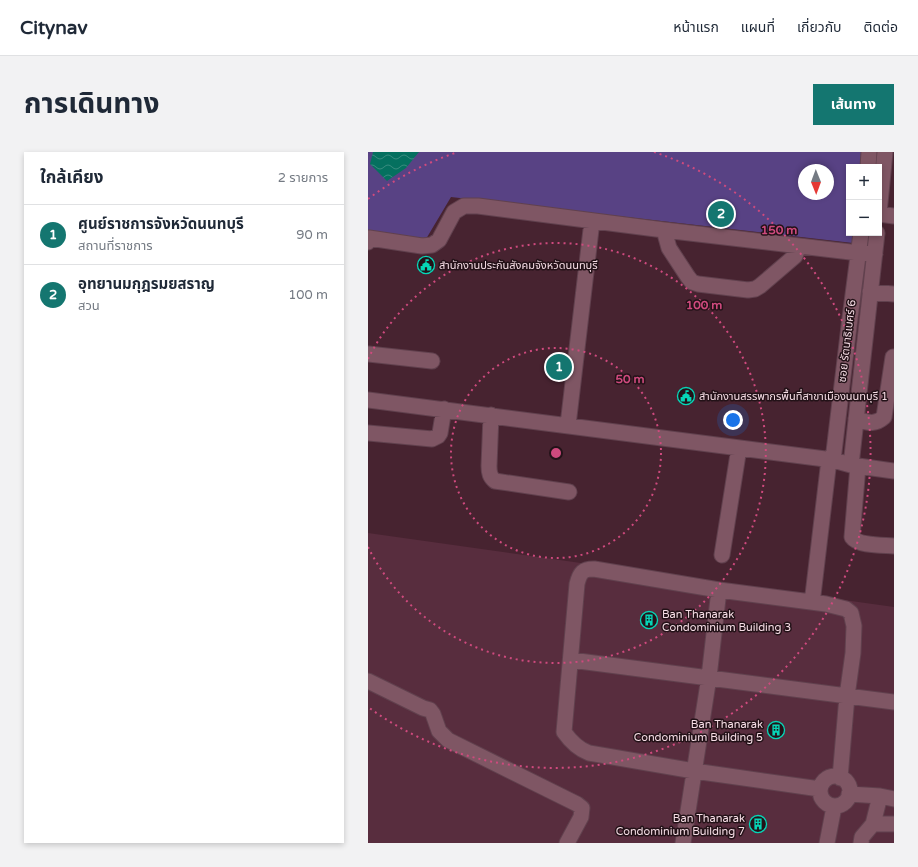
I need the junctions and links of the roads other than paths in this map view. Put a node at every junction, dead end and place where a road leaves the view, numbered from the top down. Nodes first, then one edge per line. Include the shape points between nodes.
1 (870, 152) edge
2 (885, 152) edge
3 (868, 164) edge
4 (880, 200) edge
5 (882, 214) edge
6 (894, 216) edge
7 (592, 222) junction
8 (664, 230) junction
9 (861, 236) edge
10 (877, 236) edge
11 (368, 239) edge
12 (799, 246) junction
13 (859, 253) junction
14 (875, 254) junction
15 (870, 292) junction
16 (894, 294) edge
17 (850, 318) junction
18 (867, 320) junction
19 (368, 354) edge
20 (893, 357) edge
21 (432, 361) dead end
22 (368, 400) edge
23 (840, 401) junction
24 (444, 409) junction
25 (857, 412) junction
26 (491, 415) junction
27 (568, 425) junction
28 (368, 433) edge
29 (739, 448) junction
30 (831, 460) junction
31 (854, 466) junction
32 (894, 471) edge
33 (569, 492) dead end
34 (894, 546) edge
35 (722, 555) dead end
36 (719, 590) junction
37 (811, 602) junction
38 (571, 660) junction
39 (709, 677) junction
40 (368, 681) edge
41 (847, 696) junction
42 (894, 702) edge
43 (694, 771) junction
44 (840, 778) junction
45 (820, 789) junction
46 (849, 794) junction
47 (887, 798) edge
48 (834, 806) junction
49 (873, 824) junction
50 (894, 824) edge
51 (567, 843) edge
52 (683, 843) edge
53 (827, 843) edge
54 (861, 843) edge

1 - 3 street
2 - 4 street
5 - 6 street
7 - 8 street
7 - 11 street via 464,206 454,212 439,240 432,245
7 - 27 street
8 - 12 street
8 - 12 street via 669,248 692,282 748,290 760,286 795,256
9 - 13 street, ซอย รัตนาธิเบศร์ 6
10 - 14 street, ซอย รัตนาธิเบศร์ 6
12 - 13 street
13 - 14 street
13 - 17 street, ซอย รัตนาธิเบศร์ 6
14 - 15 street, ซอย รัตนาธิเบศร์ 6
15 - 16 street
15 - 18 street, ซอย รัตนาธิเบศร์ 6
17 - 18 street
17 - 23 street, ซอย รัตนาธิเบศร์ 6
18 - 25 street, ซอย รัตนาธิเบศร์ 6
19 - 21 street
20 - 25 street via 884,417 877,422 870,422
22 - 24 street
23 - 25 street
23 - 30 street, ซอย รัตนาธิเบศร์ 6
24 - 26 street
24 - 28 street via 440,433 432,439
25 - 31 street, ซอย รัตนาธิเบศร์ 6
26 - 27 street
26 - 33 street via 489,474 492,478 496,481
27 - 29 street
29 - 30 street
29 - 35 street
30 - 31 street
30 - 37 street, ซอย รัตนาธิเบศร์ 6
31 - 32 street
31 - 34 street, ซอย รัตนาธิเบศร์ 6 via 852,537 861,543
36 - 37 street
36 - 38 street via 587,569 579,577 577,584
36 - 39 street
37 - 41 street via 846,609 852,613 853,653
38 - 39 street
38 - 43 street via 564,732 581,750
39 - 41 street
39 - 43 street
40 - 51 street via 430,710 439,732 448,740 582,808 581,817
41 - 42 street
41 - 44 street
43 - 45 street
43 - 52 street
44 - 45 street via 830,777
44 - 46 street via 848,784
45 - 48 street via 825,803
46 - 47 street
46 - 48 street via 844,803
47 - 49 street
48 - 53 street
49 - 50 street
49 - 54 street

